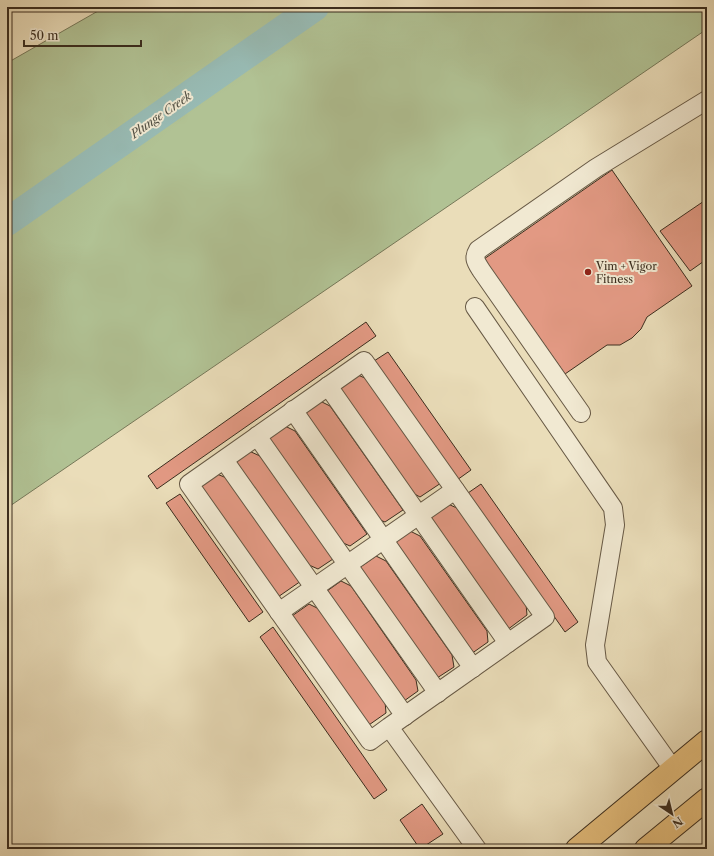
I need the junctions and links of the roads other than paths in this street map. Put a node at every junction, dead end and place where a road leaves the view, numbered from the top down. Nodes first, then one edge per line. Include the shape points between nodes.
1 (707, 100) edge
2 (475, 307) dead end
3 (328, 386) junction
4 (293, 410) junction
5 (581, 413) dead end
6 (257, 436) junction
7 (224, 460) junction
8 (455, 490) junction
9 (419, 516) junction
10 (384, 540) junction
11 (348, 564) junction
12 (315, 588) junction
13 (279, 612) junction
14 (508, 643) junction
15 (473, 668) junction
16 (438, 693) junction
17 (405, 716) junction
18 (389, 727) junction
19 (707, 741) edge
20 (673, 769) junction
21 (707, 799) edge
22 (477, 849) edge
23 (577, 849) edge
24 (646, 849) edge

1 - 5 lane via 596,168 478,250 476,254 475,261
2 - 20 lane via 613,508 615,525 595,646 597,662
3 - 4 lane
3 - 8 lane via 364,361
3 - 9 lane
4 - 6 lane
4 - 10 lane
6 - 7 lane
6 - 11 lane
7 - 12 lane
7 - 13 lane via 189,484
8 - 9 lane
8 - 14 lane via 545,617
9 - 10 lane
9 - 14 lane
10 - 11 lane
10 - 15 lane
11 - 12 lane
11 - 16 lane
12 - 13 lane
12 - 17 lane
13 - 18 lane via 370,741
14 - 15 lane
15 - 16 lane
16 - 17 lane
17 - 18 lane
18 - 22 lane
19 - 20 main road
20 - 23 main road
21 - 24 main road

